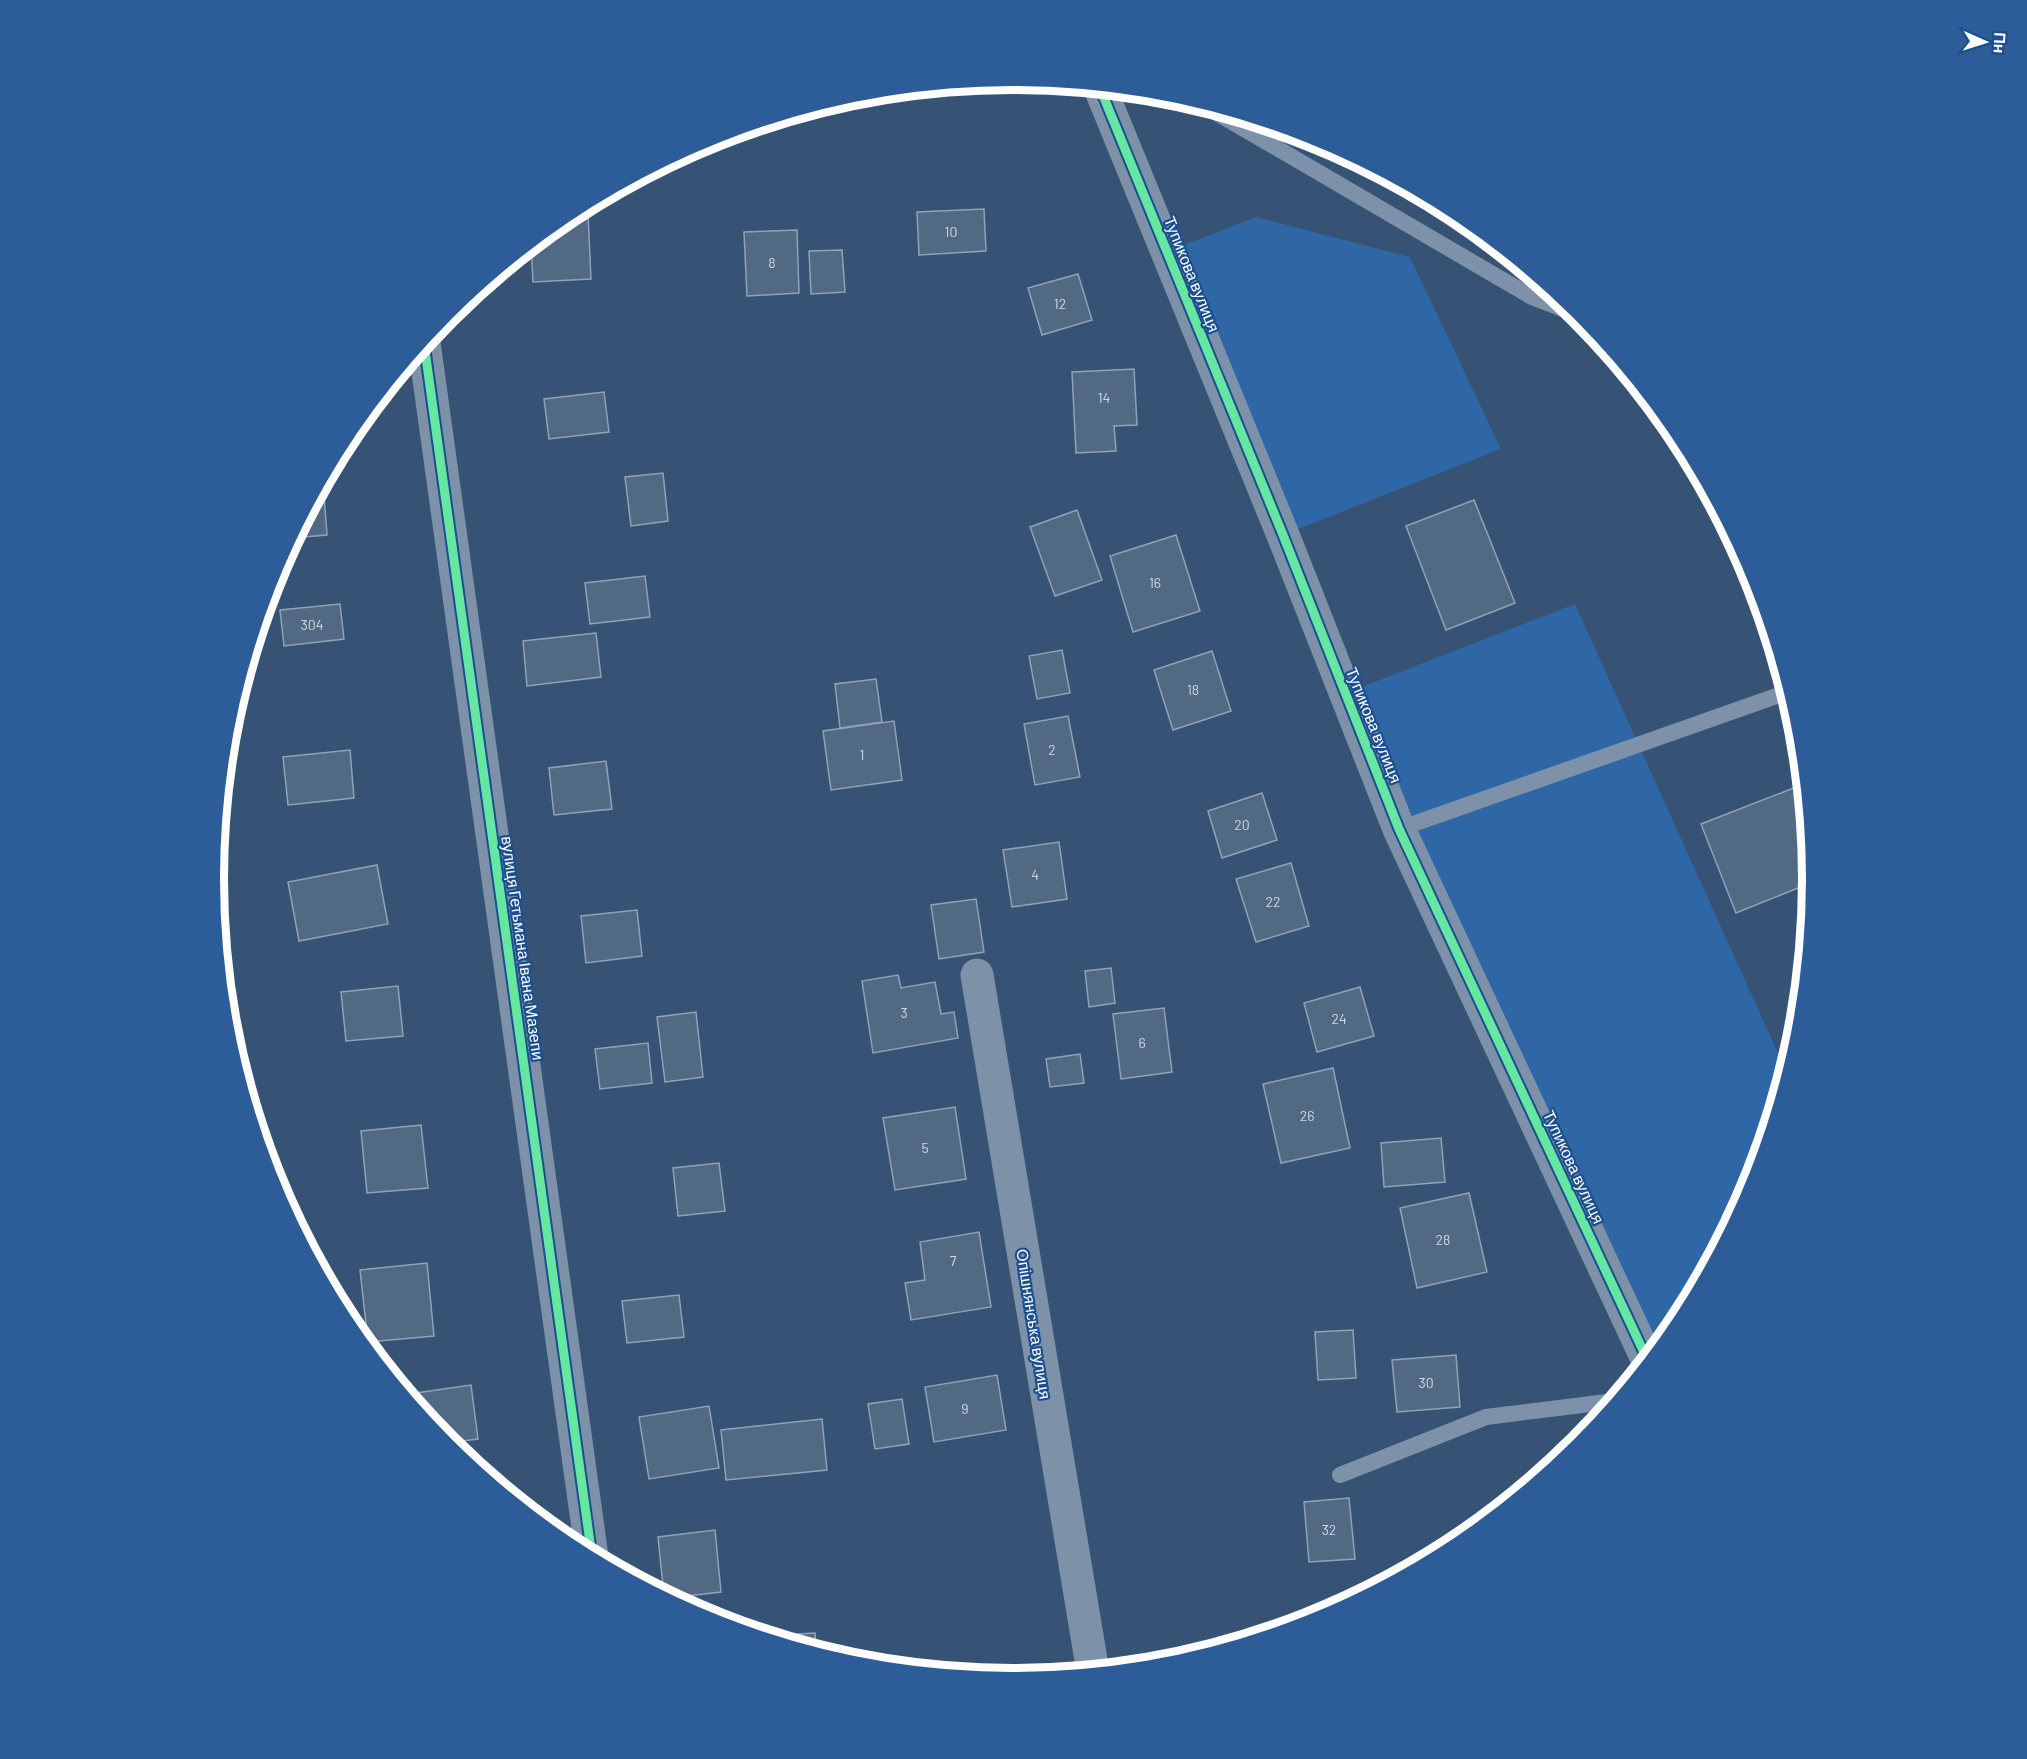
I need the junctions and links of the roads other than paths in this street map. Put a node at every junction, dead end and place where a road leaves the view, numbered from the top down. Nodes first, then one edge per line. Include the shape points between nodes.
1 (1103, 96) edge
2 (1230, 121) edge
3 (1556, 306) edge
4 (425, 353) edge
5 (1781, 695) edge
6 (1399, 829) junction
7 (977, 975) dead end
8 (1645, 1354) edge
9 (1605, 1402) edge
10 (1340, 1475) dead end
11 (590, 1545) edge
12 (1092, 1664) edge

1 - 6 street, Тупикова вулиця
2 - 3 lane via 1532,297
4 - 11 street, вулиця Гетьмана Івана Мазепи
5 - 6 lane
6 - 8 street, Тупикова вулиця
7 - 12 street, Опішнянська вулиця
9 - 10 lane via 1486,1417

